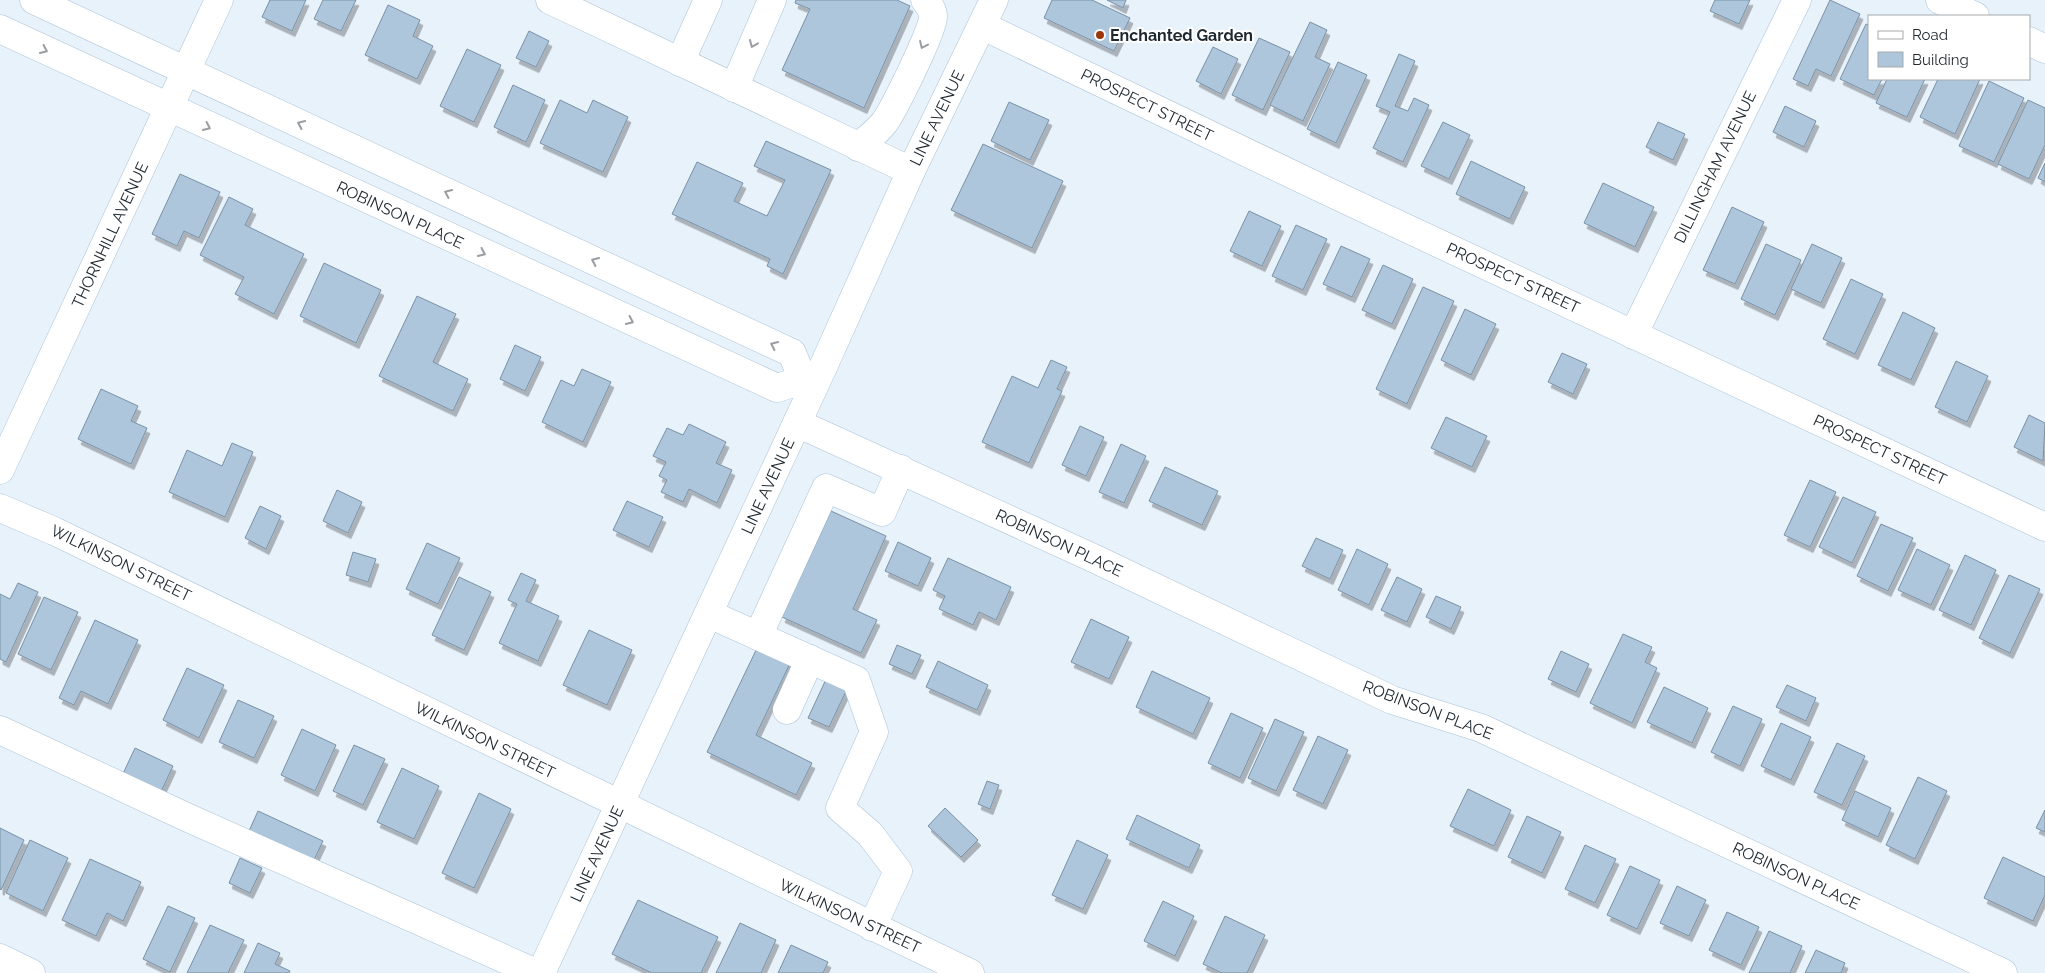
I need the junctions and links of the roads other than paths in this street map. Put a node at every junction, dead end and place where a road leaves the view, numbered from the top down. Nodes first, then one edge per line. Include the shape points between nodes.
1 (34, 0) edge
2 (219, 0) edge
3 (550, 0) edge
4 (708, 0) edge
5 (772, 0) edge
6 (925, 0) edge
7 (994, 0) edge
8 (1797, 0) edge
9 (1940, 0) edge
10 (1973, 15) edge
11 (983, 26) junction
12 (0, 29) edge
13 (2030, 42) edge
14 (2045, 49) edge
15 (680, 62) junction
16 (187, 71) junction
17 (734, 88) junction
18 (169, 109) junction
19 (858, 147) junction
20 (910, 172) junction
21 (1633, 335) junction
22 (808, 383) junction
23 (797, 423) junction
24 (901, 469) junction
25 (0, 470) edge
26 (0, 508) edge
27 (2045, 527) edge
28 (709, 614) junction
29 (758, 636) junction
30 (810, 659) junction
31 (788, 710) dead end
32 (0, 730) edge
33 (620, 805) junction
34 (872, 926) junction
35 (0, 958) edge
36 (31, 973) edge
37 (536, 973) edge
38 (541, 973) edge
39 (970, 973) edge
40 (2003, 973) edge

1 - 16 street
2 - 16 street, THORNHILL AVENUE
3 - 15 street
4 - 15 street
5 -> 17 street
6 -> 19 street via 933,18 911,70 891,113 882,126
7 - 11 street, LINE AVENUE
8 - 21 street, DILLINGHAM AVENUE
9 - 10 street
11 - 20 street, LINE AVENUE
11 - 21 street, PROSPECT STREET
12 -> 18 street, ROBINSON PLACE
13 - 14 street
15 - 17 street
16 - 18 street, THORNHILL AVENUE
22 -> 16 street via 792,353
17 - 19 street
18 -> 22 street, ROBINSON PLACE via 776,388
18 - 25 street, THORNHILL AVENUE
19 - 20 street
20 - 22 street, LINE AVENUE
21 - 27 street, PROSPECT STREET
22 - 23 street, LINE AVENUE
23 - 24 street, ROBINSON PLACE
23 - 28 street, LINE AVENUE
24 - 29 street via 882,512 826,488
24 - 40 street, ROBINSON PLACE via 1392,700 1481,728
26 - 33 street, WILKINSON STREET via 54,531
28 - 29 street
28 - 33 street, LINE AVENUE
29 - 30 street
30 - 31 street
30 - 34 street via 856,680 874,732 840,808 870,834 898,871
32 - 37 street
33 - 34 street, WILKINSON STREET
33 - 38 street, LINE AVENUE
34 - 39 street, WILKINSON STREET
35 - 36 street

